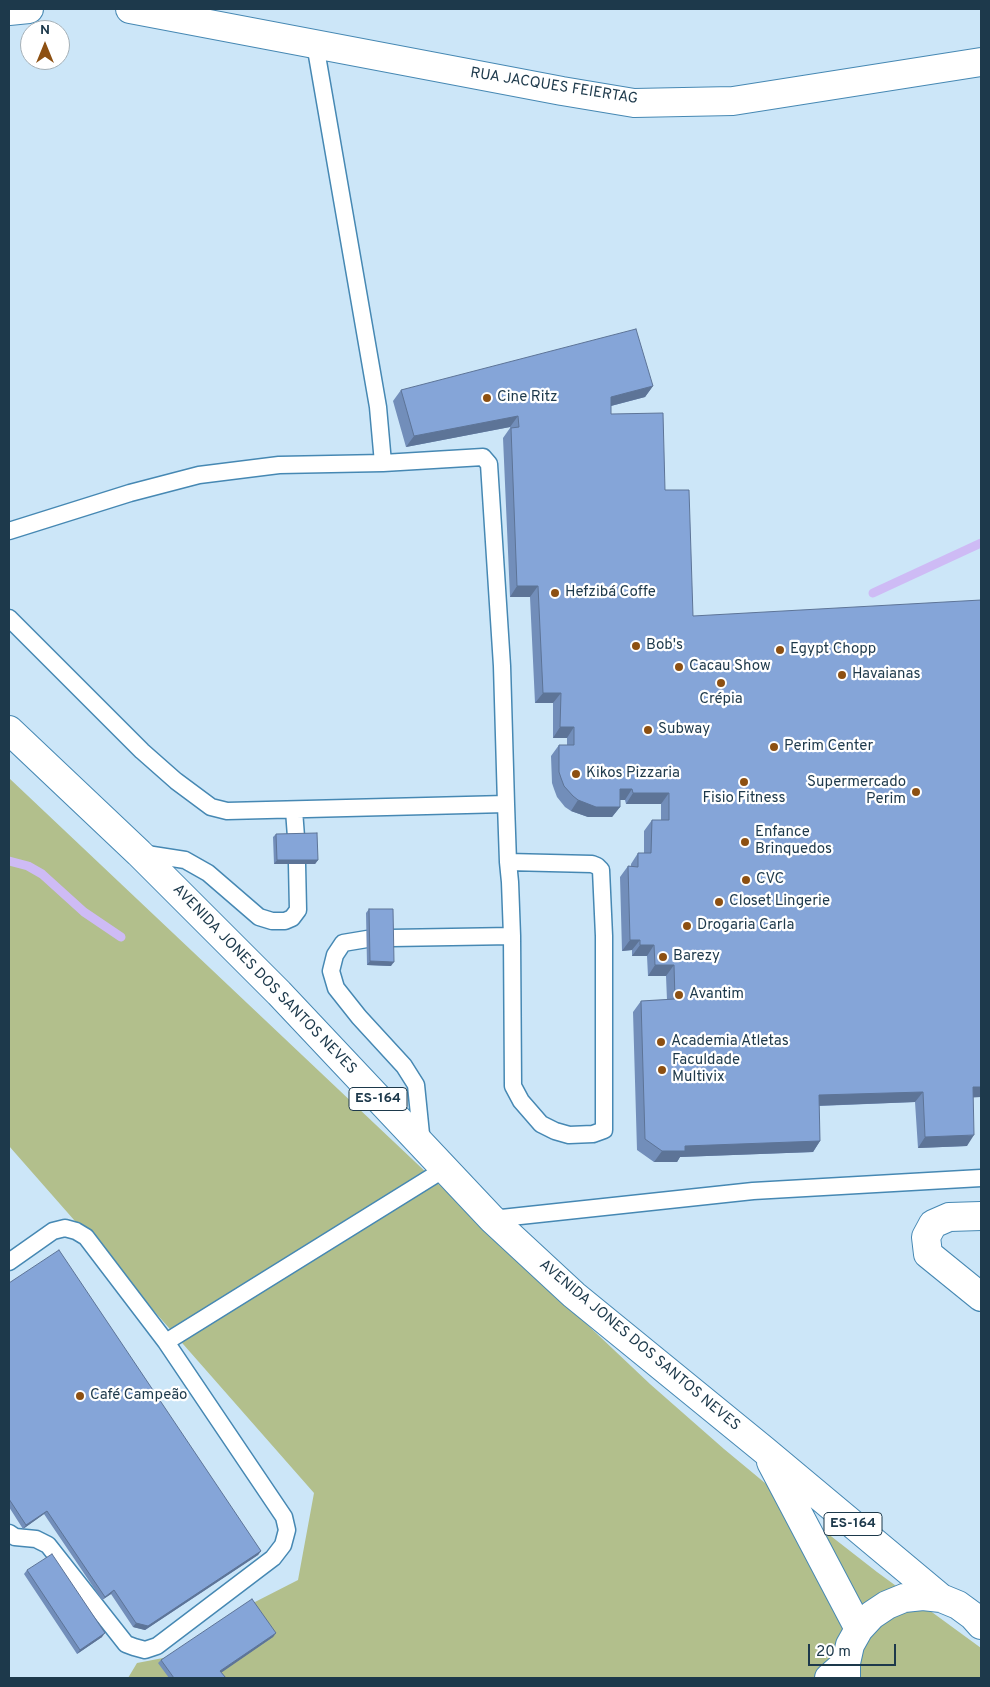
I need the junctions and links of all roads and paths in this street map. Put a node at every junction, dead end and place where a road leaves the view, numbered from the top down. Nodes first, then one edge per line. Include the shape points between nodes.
1 (29, 9) edge
2 (130, 9) edge
3 (9, 11) edge
4 (314, 44) junction
5 (981, 62) edge
6 (383, 463) junction
7 (9, 531) edge
8 (9, 618) edge
9 (9, 730) edge
10 (506, 804) junction
11 (294, 810) junction
12 (296, 837) edge
13 (139, 853) junction
14 (508, 862) junction
15 (297, 864) edge
16 (512, 936) junction
17 (391, 938) edge
18 (367, 939) edge
19 (422, 1146) junction
20 (446, 1168) junction
21 (981, 1178) edge
22 (981, 1216) edge
23 (492, 1219) junction
24 (9, 1262) edge
25 (981, 1297) edge
26 (166, 1342) junction
27 (764, 1450) junction
28 (9, 1533) edge
29 (941, 1598) junction
30 (979, 1615) edge
31 (859, 1628) junction
32 (840, 1673) edge

1 - 3 main road
2 - 4 main road, RUA JACQUES FEIERTAG
4 - 5 main road, RUA JACQUES FEIERTAG via 634,102 733,101
4 - 6 lane via 378,407
6 - 7 lane via 279,465 199,475
6 - 10 lane via 480,456 489,464 502,666
8 - 11 lane via 142,751 211,807 227,811
9 - 13 main road, AVENIDA JONES DOS SANTOS NEVES / ES-164
10 - 11 lane
10 - 14 lane
11 - 12 lane
13 - 15 lane via 185,860 208,873 259,917 272,921 285,921 298,910
13 - 19 main road, AVENIDA JONES DOS SANTOS NEVES / ES-164 via 279,993
14 - 16 lane
14 - 16 lane via 592,864 601,870 604,1130 585,1135 554,1131 541,1124 513,1086
16 - 17 lane
18 - 19 lane via 343,943 330,971 336,988 404,1066 416,1085
19 - 20 main road, AVENIDA JONES DOS SANTOS NEVES / ES-164
20 - 23 main road, AVENIDA JONES DOS SANTOS NEVES / ES-164
20 - 26 lane
21 - 23 lane via 753,1191
22 - 25 main road via 949,1217 933,1224 926,1237 928,1254
23 - 27 main road, AVENIDA JONES DOS SANTOS NEVES / ES-164 via 574,1295
24 - 26 lane via 53,1232 65,1228 76,1231 86,1237
26 - 28 lane via 284,1517 287,1530 283,1545 274,1558 157,1646 145,1650 126,1644 48,1545
27 - 29 main road, AVENIDA JONES DOS SANTOS NEVES / ES-164
27 - 31 main road, AVENIDA JONES DOS SANTOS NEVES / ES-164
29 - 30 main road, AVENIDA JONES DOS SANTOS NEVES / ES-164
29 - 31 main road, AVENIDA JONES DOS SANTOS NEVES / ES-164 via 904,1598 887,1605
31 - 32 main road, AVENIDA JONES DOS SANTOS NEVES / ES-164

